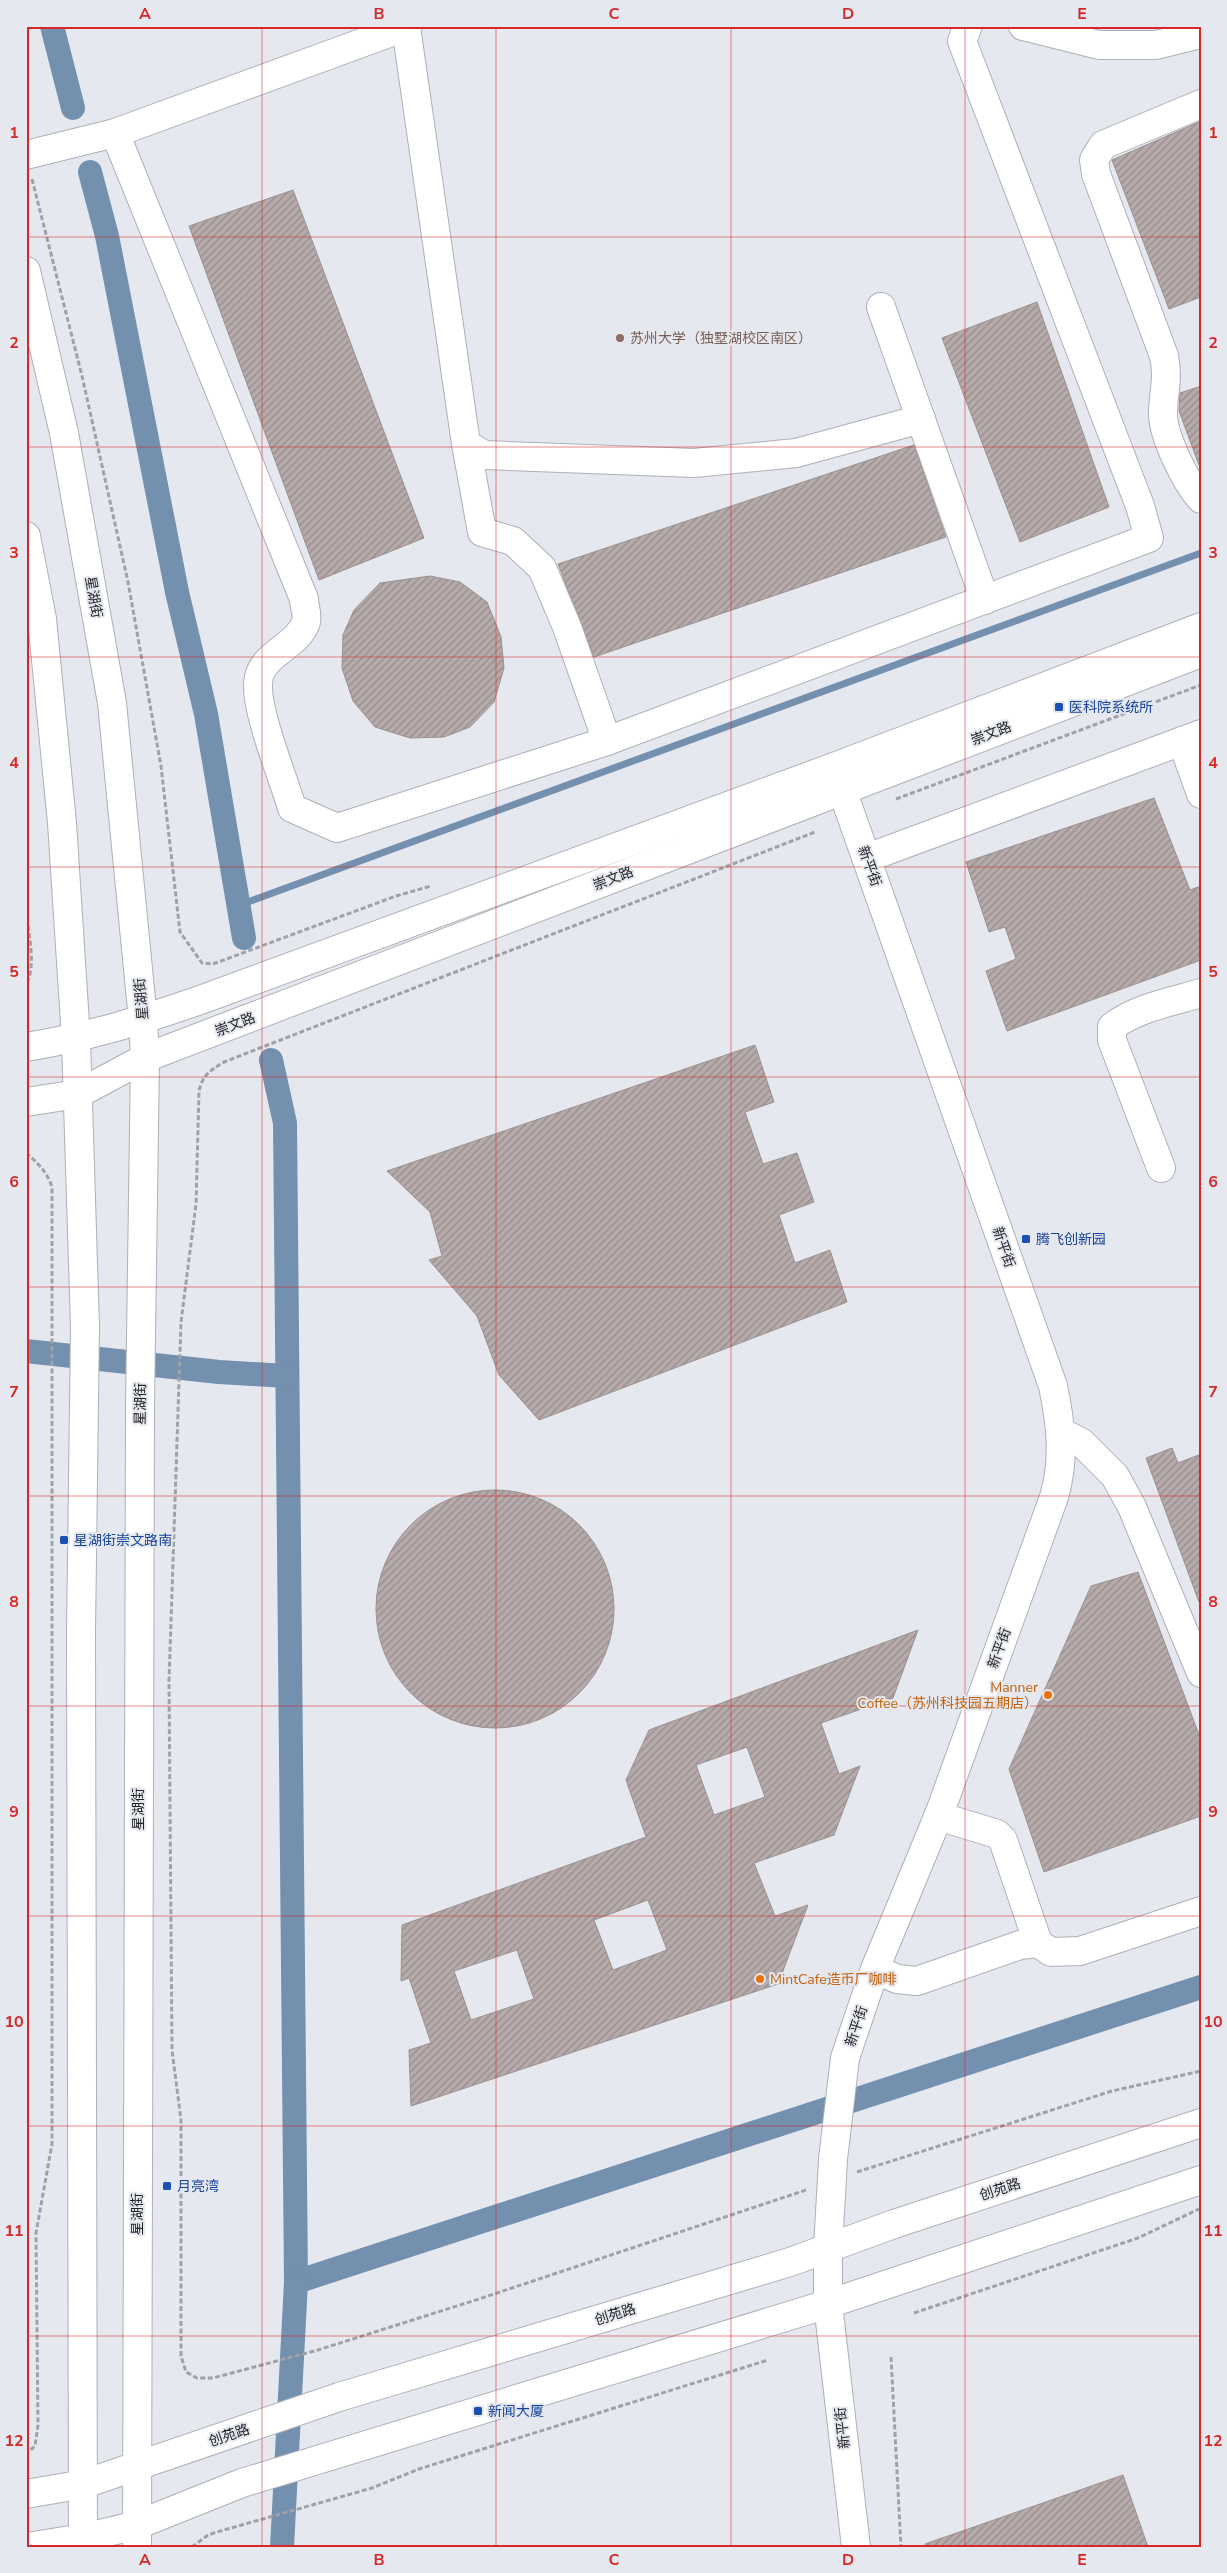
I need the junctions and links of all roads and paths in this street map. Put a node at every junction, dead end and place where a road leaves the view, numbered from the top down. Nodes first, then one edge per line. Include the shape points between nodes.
1 (968, 26) edge
2 (1023, 26) edge
3 (407, 27) edge
4 (1201, 34) edge
5 (1201, 104) edge
6 (115, 133) junction
7 (29, 165) edge
8 (26, 271) edge
9 (881, 307) dead end
10 (921, 420) junction
11 (466, 444) junction
12 (1201, 499) edge
13 (26, 536) edge
14 (985, 600) junction
15 (1201, 627) edge
16 (1201, 653) edge
17 (1201, 685) edge
18 (1192, 738) edge
19 (607, 741) junction
20 (838, 778) junction
21 (1201, 794) edge
22 (893, 800) dead end
23 (814, 832) dead end
24 (867, 858) junction
25 (26, 911) edge
26 (179, 922) dead end
27 (26, 985) edge
28 (1201, 993) edge
29 (143, 1020) junction
30 (76, 1039) junction
31 (26, 1047) edge
32 (145, 1058) junction
33 (78, 1094) junction
34 (26, 1102) edge
35 (26, 1153) edge
36 (1161, 1168) dead end
37 (1061, 1432) junction
38 (1200, 1669) edge
39 (938, 1816) junction
40 (1201, 1911) edge
41 (1038, 1943) junction
42 (874, 1969) junction
43 (1201, 2071) edge
44 (1201, 2123) edge
45 (832, 2170) junction
46 (1201, 2180) edge
47 (1201, 2208) edge
48 (828, 2248) junction
49 (828, 2304) junction
50 (914, 2313) dead end
51 (891, 2357) dead end
52 (768, 2360) dead end
53 (26, 2454) edge
54 (136, 2466) junction
55 (84, 2484) junction
56 (26, 2494) edge
57 (137, 2536) edge
58 (84, 2542) edge
59 (27, 2547) edge
60 (192, 2547) edge
61 (856, 2547) edge
62 (901, 2547) edge

1 - 14 main road via 962,41 1140,506 1149,538
2 - 4 main road via 1098,45 1156,45
3 - 6 main road
3 - 11 main road
5 - 12 main road via 1103,145 1094,160 1096,174 1164,356 1168,374 1162,416 1178,466
6 - 7 main road
6 - 19 main road via 304,599 306,620 296,639 264,664 258,682 261,708 292,808 337,828
7 - 26 path via 82,376 128,582 161,766
8 - 29 main road, 星湖街 via 64,433 112,703
9 - 10 main road
10 - 11 main road via 796,454 694,462 484,455
10 - 14 main road
11 - 19 main road via 482,532 513,541 542,568 567,627
13 - 30 main road via 44,639 62,823
14 - 19 main road
15 - 20 main road, 崇文路
16 - 20 main road, 崇文路
17 - 22 path
18 - 21 main road
18 - 24 main road
20 - 24 main road, 新平街
20 - 29 main road, 崇文路
20 - 32 main road, 崇文路 via 335,985
23 - 45 path via 224,1062 206,1072 199,1091 196,1204 180,1322 169,1681 172,2050 180,2120 180,2356 186,2372 197,2378 213,2378 318,2350 736,2214
24 - 37 main road, 新平街 via 1053,1386
25 - 27 path via 30,954 30,975
28 - 36 main road via 1122,1019 1112,1028 1112,1040
29 - 30 main road, 崇文路
29 - 32 main road, 星湖街
30 - 31 main road, 崇文路
30 - 33 main road
32 - 33 main road, 崇文路
32 - 54 main road, 星湖街 via 140,1406
33 - 34 main road, 崇文路
33 - 55 main road via 85,1327 81,1632
35 - 53 path via 48,1176 52,1187 52,2144 36,2233 38,2424 35,2446
37 - 38 main road via 1082,1443 1115,1476 1132,1507
37 - 39 main road, 新平街 via 1060,1474 1054,1497
39 - 41 main road via 997,1834 1003,1840
39 - 42 main road, 新平街
40 - 41 main road via 1080,1951 1051,1952
41 - 42 main road via 1020,1945 917,1980 897,1979
42 - 45 main road, 新平街 via 845,2058
43 - 45 path via 1112,2091
44 - 48 main road, 创苑路
45 - 48 main road, 新平街
46 - 49 main road
47 - 50 path via 1138,2238
48 - 49 main road, 新平街
48 - 54 main road, 创苑路 via 771,2268 339,2397
49 - 57 main road via 242,2483
49 - 61 main road, 新平街
51 - 62 path
52 - 60 path via 419,2469 372,2488 226,2529 208,2535
54 - 55 main road, 创苑路
54 - 57 main road, 星湖街
55 - 56 main road, 创苑路
55 - 58 main road
57 - 58 main road
58 - 59 main road

